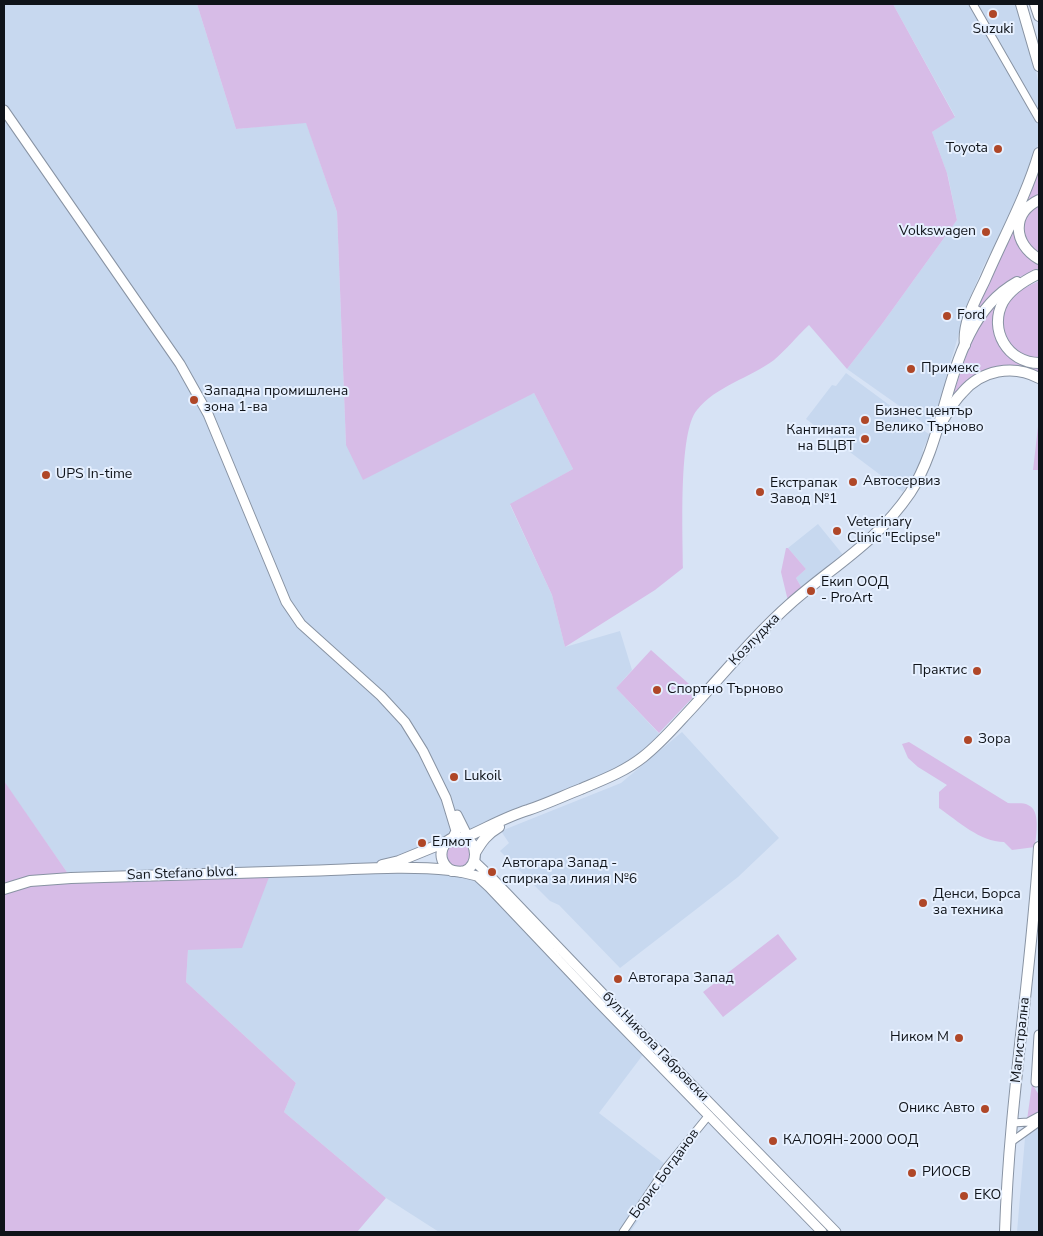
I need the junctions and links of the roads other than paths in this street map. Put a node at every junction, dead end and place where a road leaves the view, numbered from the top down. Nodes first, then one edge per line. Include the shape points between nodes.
1 (973, 4) edge
2 (1022, 4) edge
3 (1035, 4) edge
4 (1039, 12) edge
5 (1039, 16) edge
6 (1039, 46) edge
7 (1039, 66) edge
8 (4, 110) edge
9 (1039, 119) edge
10 (1039, 153) edge
11 (1039, 200) edge
12 (1039, 259) edge
13 (1038, 274) edge
14 (977, 311) junction
15 (1039, 363) edge
16 (1039, 378) edge
17 (938, 428) junction
18 (446, 798) junction
19 (533, 809) junction
20 (450, 840) junction
21 (470, 847) junction
22 (1039, 847) edge
23 (361, 868) junction
24 (456, 871) junction
25 (1039, 875) edge
26 (4, 889) edge
27 (1036, 905) junction
28 (1039, 1035) edge
29 (1038, 1084) edge
30 (709, 1116) junction
31 (1039, 1116) edge
32 (1039, 1122) edge
33 (1013, 1123) junction
34 (1011, 1142) junction
35 (623, 1232) edge
36 (822, 1232) edge
37 (836, 1232) edge
38 (1005, 1232) edge

1 - 9 street
2 - 6 main road
2 - 7 main road
3 - 4 main road
3 - 5 main road
8 - 18 street via 180,364 208,414 292,613 405,722
10 - 14 main road
11 - 12 main road via 1024,211 1018,229 1027,249
13 - 14 main road via 1006,289
13 - 15 main road via 1005,299 999,312 998,326 1002,340 1011,352 1025,361
14 - 17 main road via 965,334 965,345
16 - 17 main road via 1009,370 983,376 961,393
17 - 19 main road, Козлуджа via 916,482 889,519 853,555 783,611 664,739 633,764
18 - 20 street via 456,831
18 - 21 street
19 - 21 main road, Козлуджа via 490,832
19 - 21 main road, Козлуджа via 486,827
20 - 21 main road
20 - 23 main road, San Stefano blvd. via 392,863
20 - 24 main road via 442,848 441,858 445,866
21 - 24 main road via 467,869
21 - 37 street, бул.Никола Габровски via 494,880
22 - 27 main road, Магистрална
23 - 24 main road, San Stefano blvd.
23 - 26 main road, San Stefano blvd. via 71,878 30,881
24 - 30 street, бул.Никола Габровски via 477,876 490,887
25 - 27 main road
27 - 33 main road, Магистрална
28 - 29 street
30 - 35 street, Борис Богданов via 666,1168
30 - 36 street, бул.Никола Габровски
31 - 33 street via 1028,1122
32 - 34 street
33 - 34 main road, Магистрална
34 - 38 main road, Магистрална

